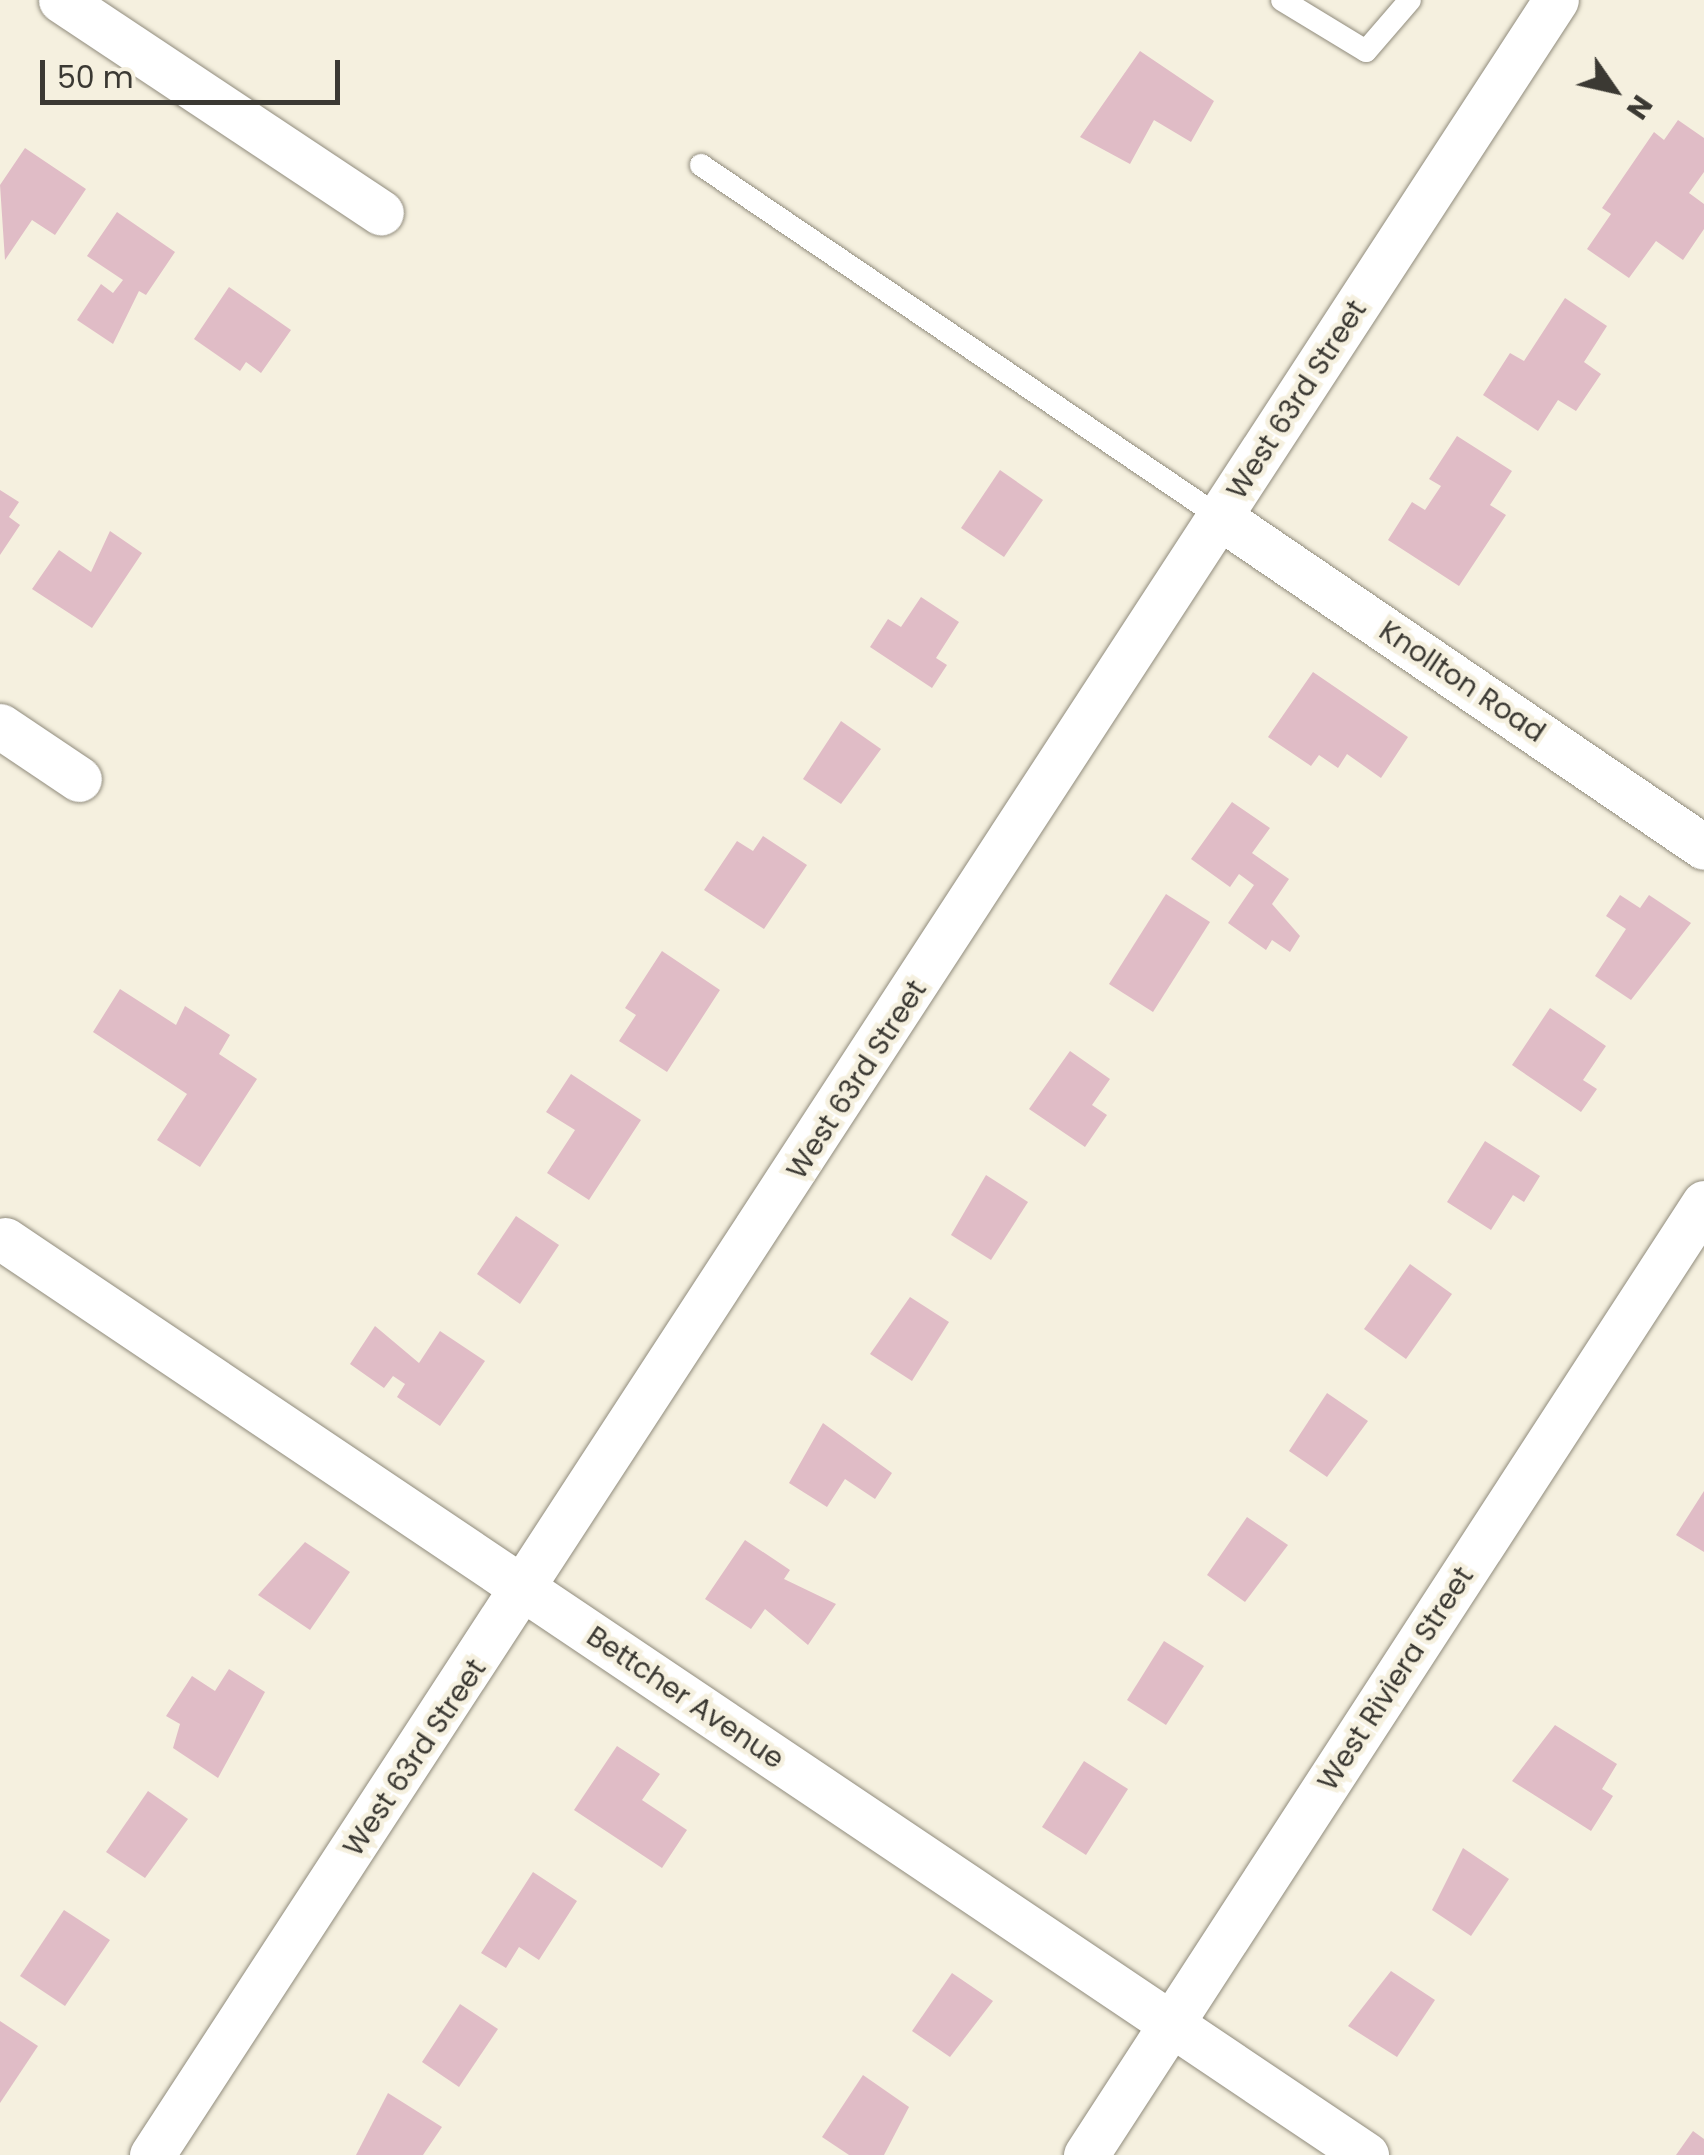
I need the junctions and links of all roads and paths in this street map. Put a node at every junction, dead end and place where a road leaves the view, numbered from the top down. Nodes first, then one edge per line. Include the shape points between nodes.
1 (62, 0) edge
2 (1282, 0) edge
3 (1410, 0) edge
4 (1556, 0) edge
5 (702, 165) dead end
6 (381, 213) dead end
7 (1221, 518) junction
8 (0, 726) edge
9 (79, 779) dead end
10 (1704, 847) edge
11 (1704, 1203) edge
12 (5, 1240) dead end
13 (526, 1592) junction
14 (1172, 2025) junction
15 (152, 2155) edge
16 (1086, 2155) edge
17 (1366, 2155) edge

1 - 6 street
2 - 3 lane via 1366,51
4 - 7 street, West 63rd Street
5 - 7 lane
7 - 10 street, Knollton Road
7 - 13 street, West 63rd Street
8 - 9 street
11 - 14 street, West Riviera Street
12 - 13 street, Bettcher Avenue
13 - 14 street, Bettcher Avenue
13 - 15 street, West 63rd Street
14 - 16 street, West Riviera Street
14 - 17 street, Bettcher Avenue

